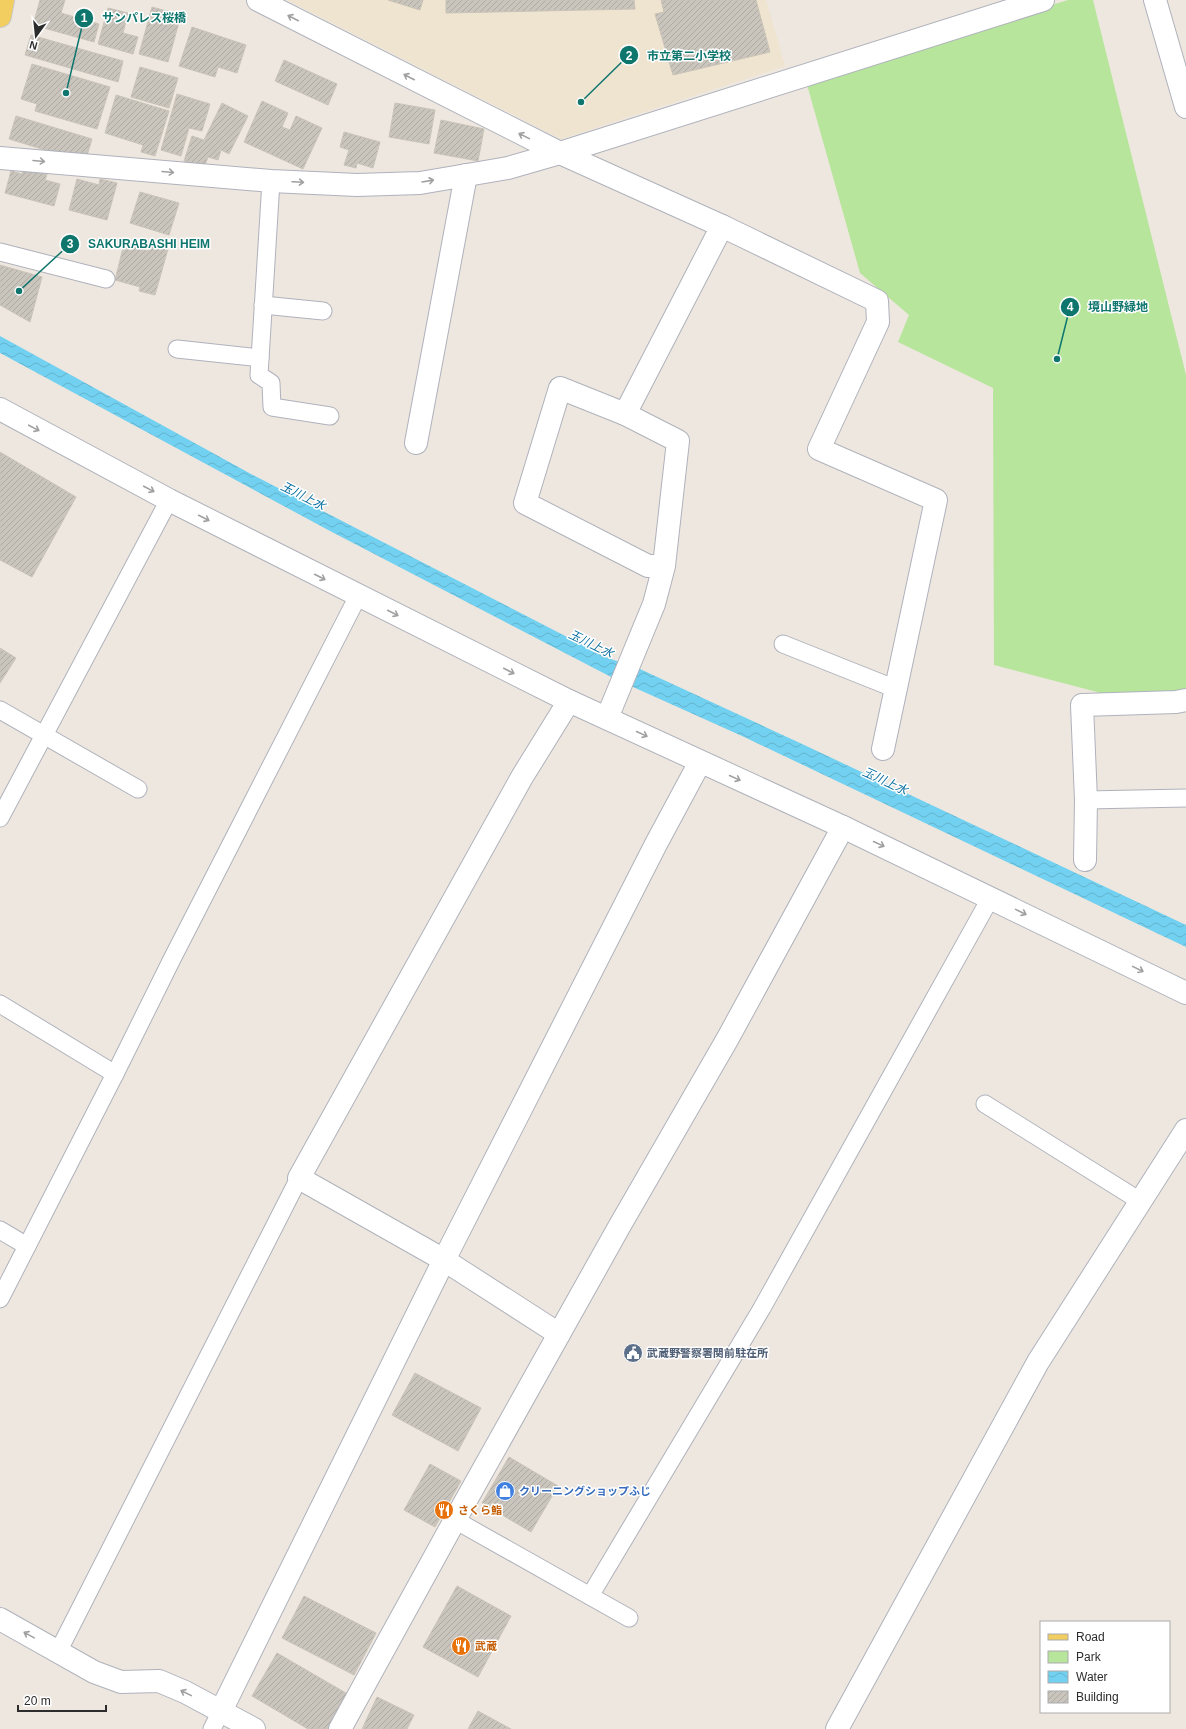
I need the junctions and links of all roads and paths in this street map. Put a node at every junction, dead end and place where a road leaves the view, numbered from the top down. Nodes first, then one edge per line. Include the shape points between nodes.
1 (3, 0) edge
2 (258, 0) edge
3 (1043, 0) edge
4 (1155, 0) edge
5 (0, 16) edge
6 (1186, 107) edge
7 (560, 153) junction
8 (0, 158) edge
9 (466, 175) junction
10 (271, 180) junction
11 (722, 226) junction
12 (0, 252) edge
13 (106, 280) dead end
14 (263, 305) junction
15 (323, 311) dead end
16 (177, 349) dead end
17 (260, 358) junction
18 (0, 409) edge
19 (625, 414) junction
20 (330, 416) dead end
21 (416, 443) dead end
22 (169, 500) junction
23 (664, 566) junction
24 (358, 596) junction
25 (783, 644) dead end
26 (896, 689) junction
27 (1186, 700) edge
28 (569, 701) junction
29 (0, 710) edge
30 (607, 718) junction
31 (44, 735) junction
32 (883, 749) dead end
33 (700, 762) junction
34 (138, 789) dead end
35 (1186, 798) edge
36 (1086, 800) junction
37 (0, 818) edge
38 (844, 827) junction
39 (1085, 860) dead end
40 (991, 898) junction
41 (1186, 993) edge
42 (0, 1004) edge
43 (115, 1074) junction
44 (985, 1104) dead end
45 (1186, 1130) edge
46 (299, 1178) junction
47 (1140, 1202) junction
48 (0, 1230) edge
49 (27, 1246) junction
50 (444, 1260) junction
51 (0, 1299) edge
52 (559, 1334) junction
53 (454, 1520) junction
54 (590, 1596) junction
55 (629, 1618) dead end
56 (0, 1619) edge
57 (58, 1652) junction
58 (217, 1720) edge
59 (254, 1729) edge
60 (340, 1729) edge
61 (837, 1729) edge

1 - 5 main road
7 -> 2 street
3 - 7 street
4 - 6 street
7 - 9 street via 508,168
7 - 11 street
8 -> 10 street
10 -> 9 street via 357,185 420,183
9 - 21 street
10 - 14 lane
11 - 19 street
11 - 26 street via 877,301 878,322 819,450 936,500
12 - 13 lane
14 - 15 lane
14 - 17 lane
16 - 17 lane
17 - 20 lane via 259,375 271,383 272,407
18 -> 22 street
19 - 23 street via 678,440
19 - 23 street via 560,388 525,503 648,566
22 -> 24 street
22 - 31 lane
23 - 30 street via 654,604
24 -> 28 street
24 - 43 lane
25 - 26 lane
26 - 32 street
27 - 36 street via 1082,705
28 - 30 street
28 - 46 street via 522,777
29 - 31 lane
30 -> 33 street
31 - 34 lane
31 - 37 lane
33 -> 38 street
33 - 50 street
35 - 36 lane
36 - 39 street
38 -> 40 street
38 - 52 street via 728,1038
40 -> 41 street
40 - 54 lane via 762,1308
42 - 43 lane
43 - 49 lane
44 - 47 lane
45 - 47 street
46 - 50 street
46 - 57 lane
47 - 61 street via 1038,1362
48 - 49 lane
49 - 51 lane
50 - 52 street
50 - 58 street
52 - 53 street
53 - 54 lane
53 - 60 street
54 - 55 lane
57 -> 56 street
58 -> 57 street via 185,1692 159,1681 114,1680
58 - 59 street

